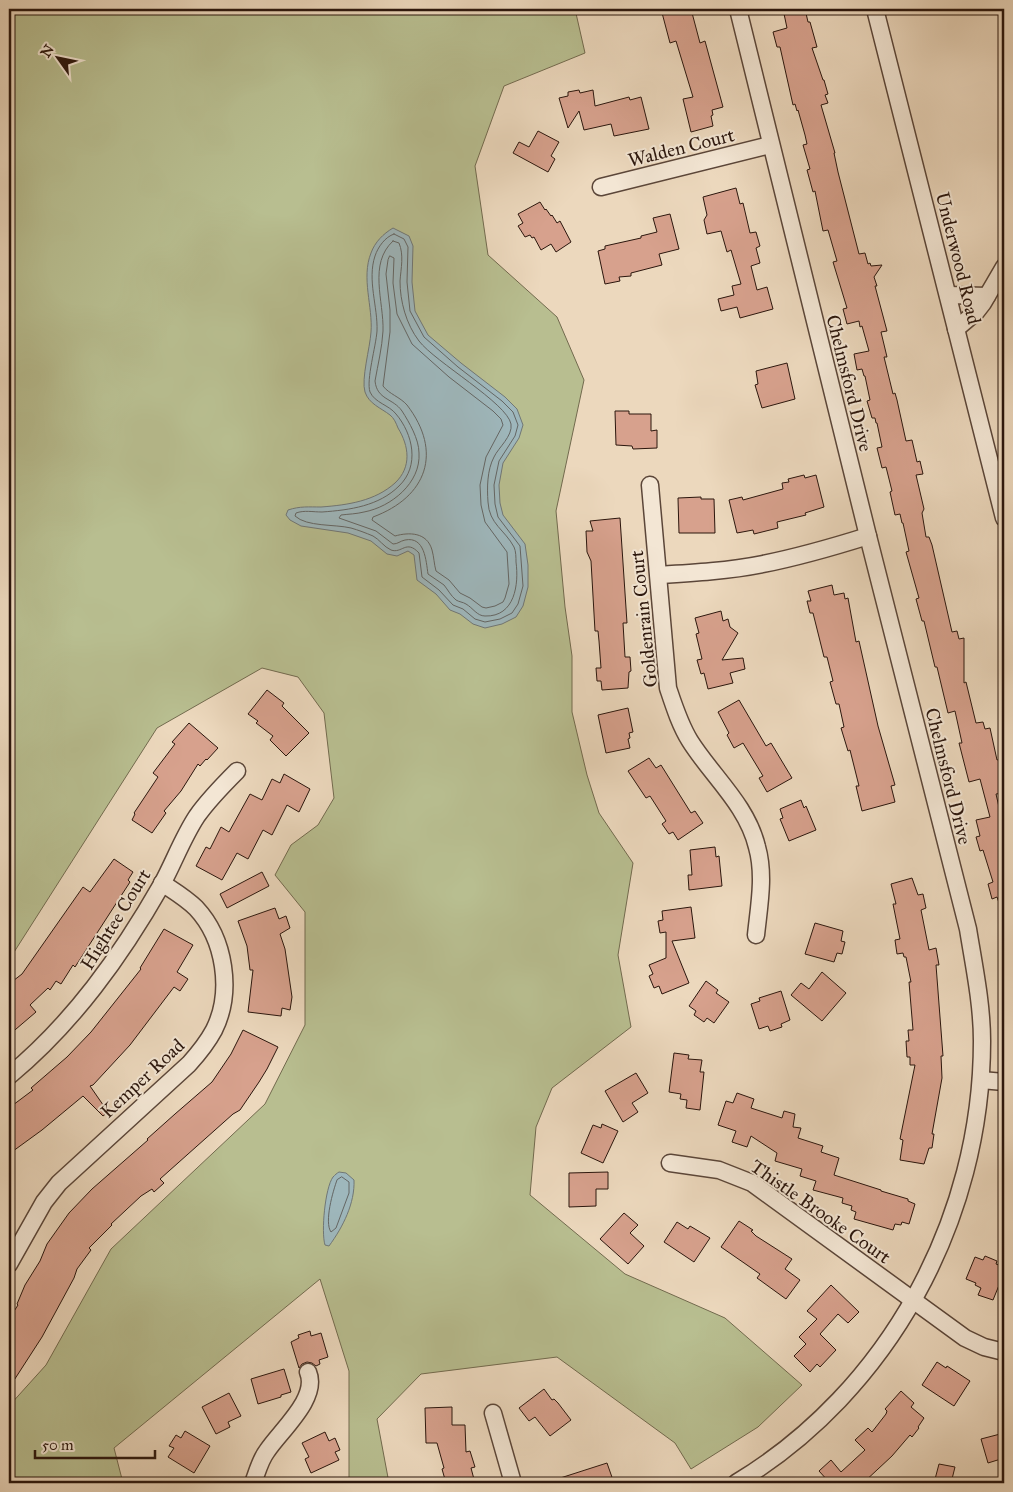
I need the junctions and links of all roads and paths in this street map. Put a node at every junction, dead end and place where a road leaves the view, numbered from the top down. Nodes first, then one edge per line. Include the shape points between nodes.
1 (738, 9) edge
2 (875, 9) edge
3 (770, 145) junction
4 (602, 187) dead end
5 (1004, 268) edge
6 (948, 295) junction
7 (986, 296) junction
8 (956, 329) junction
9 (650, 485) dead end
10 (1004, 518) edge
11 (868, 536) junction
12 (659, 575) junction
13 (238, 771) dead end
14 (162, 883) junction
15 (756, 935) dead end
16 (9, 1076) edge
17 (981, 1080) junction
18 (1004, 1082) edge
19 (670, 1163) dead end
20 (9, 1264) edge
21 (913, 1300) junction
22 (1004, 1352) edge
23 (308, 1372) dead end
24 (493, 1413) dead end
25 (253, 1483) edge
26 (513, 1483) edge
27 (736, 1483) edge

1 - 3 street, Chelmsford Drive
2 - 6 street, Underwood Road
3 - 4 street, Walden Court
3 - 11 street, Chelmsford Drive
5 - 7 street
6 - 7 street
6 - 8 street, Underwood Road
7 - 8 street via 976,312
8 - 10 street, Underwood Road
9 - 12 street, Goldenrain Court
11 - 12 street via 762,565
11 - 17 street, Chelmsford Drive via 968,929 978,987
12 - 15 street, Goldenrain Court via 668,688 678,718 693,746 736,802 757,847 761,870
13 - 14 street, Hightee Court via 196,817
14 - 16 street, Hightee Court via 113,964 83,1003
14 - 20 street, Kemper Road via 196,908 214,934 224,976 220,1013 214,1030 188,1064 59,1183 44,1202
17 - 18 street
17 - 21 street, Chelmsford Drive via 975,1128 952,1219 934,1263
19 - 21 street, Thistle Brooke Court via 719,1170 752,1183
21 - 22 street, Thistle Brooke Court via 965,1338
21 - 27 street, Chelmsford Drive via 879,1354 845,1393 806,1433 760,1469
23 - 25 street via 310,1392 265,1453
24 - 26 street

